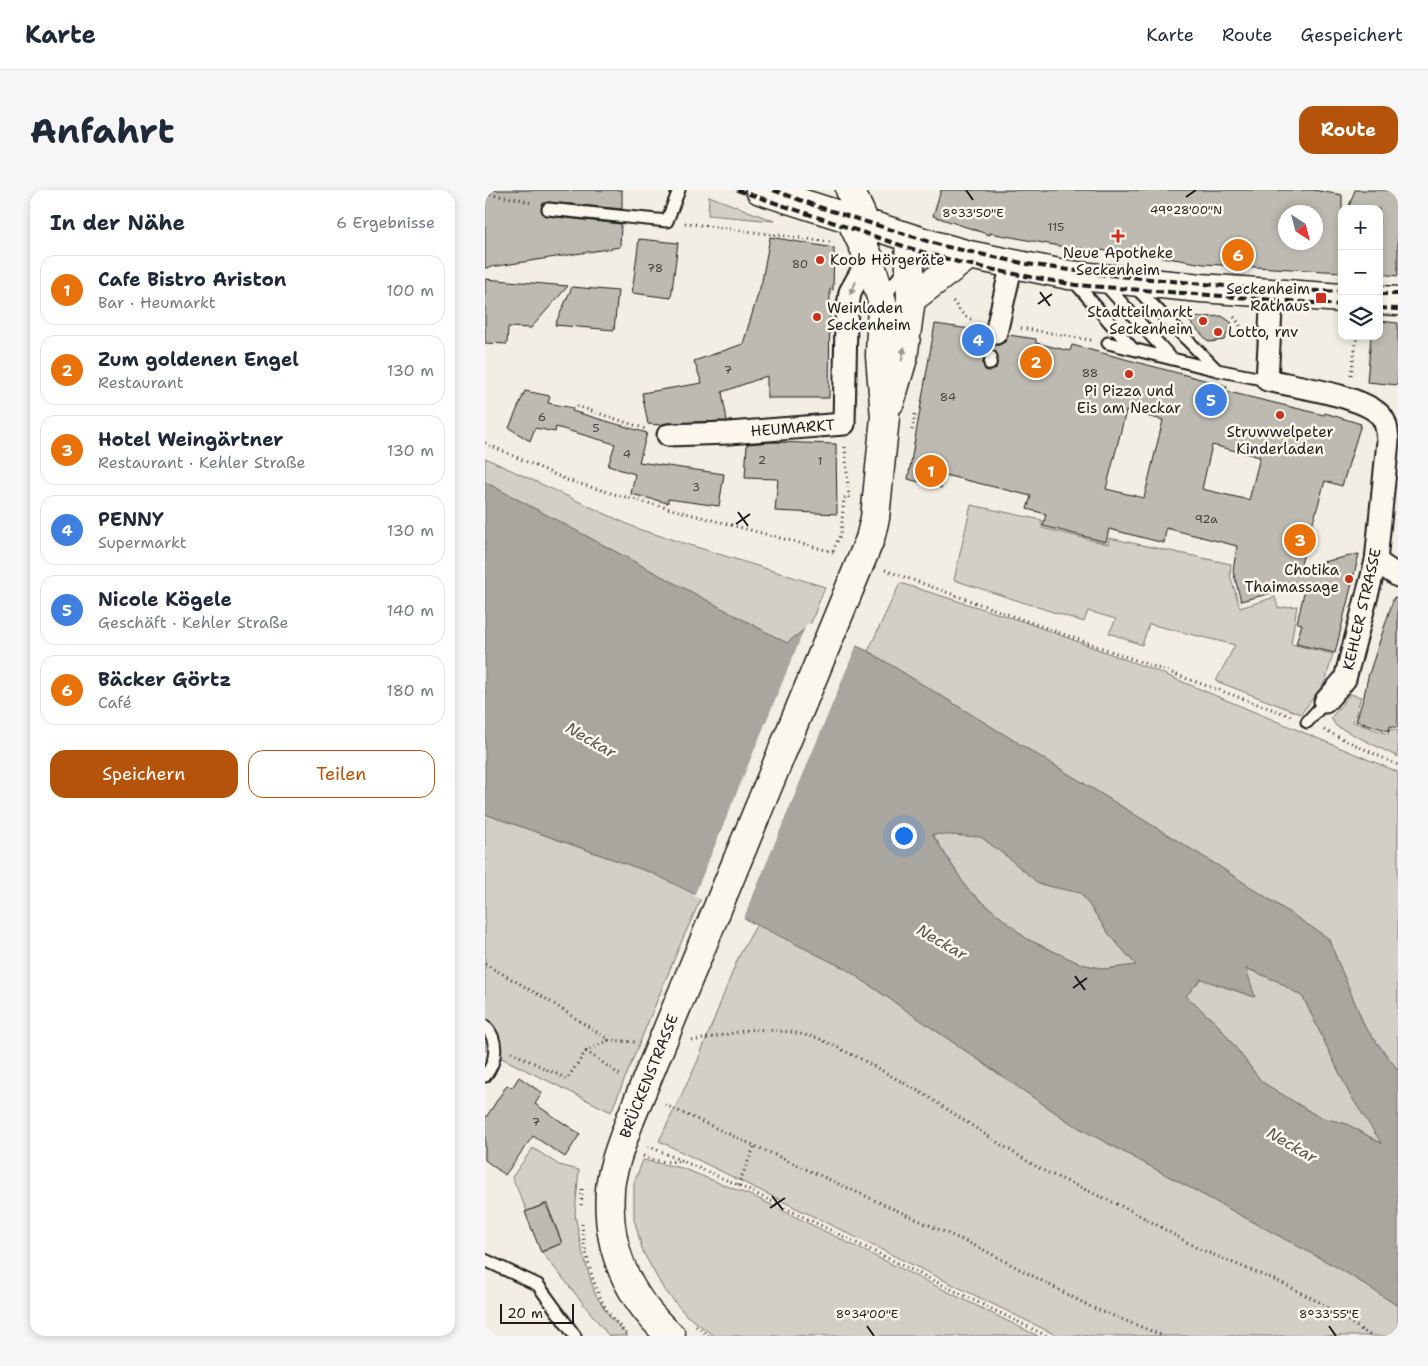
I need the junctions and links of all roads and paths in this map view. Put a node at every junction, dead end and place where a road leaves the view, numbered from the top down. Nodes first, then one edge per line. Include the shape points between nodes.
1 (679, 190) edge
2 (760, 190) edge
3 (850, 190) edge
4 (485, 194) edge
5 (799, 196) edge
6 (548, 209) joint
7 (667, 221) junction
8 (859, 223) junction
9 (832, 242) dead end
10 (917, 248) junction
11 (969, 254) junction
12 (869, 258) junction
13 (1012, 263) junction
14 (1069, 275) junction
15 (1099, 278) junction
16 (1130, 282) junction
17 (1272, 293) junction
18 (949, 296) dead end
19 (1338, 298) edge
20 (911, 299) junction
21 (1383, 300) edge
22 (882, 301) junction
23 (1398, 302) edge
24 (846, 321) junction
25 (997, 328) joint
26 (1034, 330) dead end
27 (1356, 340) edge
28 (1107, 343) joint
29 (1131, 348) junction
30 (1173, 359) junction
31 (1217, 370) junction
32 (1267, 380) junction
33 (1348, 398) junction
34 (577, 406) dead end
35 (915, 409) dead end
36 (885, 417) junction
37 (844, 424) junction
38 (669, 435) joint
39 (911, 438) dead end
40 (485, 443) edge
41 (833, 552) junction
42 (842, 555) dead end
43 (1376, 561) junction
44 (878, 567) dead end
45 (1398, 576) edge
46 (1325, 702) joint
47 (1307, 722) junction
48 (1398, 765) edge
49 (485, 964) edge
50 (485, 1026) edge
51 (609, 1040) junction
52 (691, 1041) dead end
53 (641, 1043) dead end
54 (495, 1044) junction
55 (485, 1076) edge
56 (645, 1145) dead end
57 (738, 1185) junction
58 (485, 1260) edge
59 (681, 1329) edge
60 (575, 1336) edge
61 (709, 1336) edge
62 (1047, 1336) edge
63 (1164, 1336) edge
64 (1371, 1336) edge

1 - 7 lane
2 - 5 main road
3 - 8 main road
4 - 6 path via 519,199
5 - 8 main road
6 - 7 lane
7 - 9 path
8 - 10 main road
8 - 12 main road
10 - 11 main road
10 - 20 main road
10 - 22 lane
11 - 13 main road
11 - 20 main road
12 - 22 main road
12 -> 24 street, HEUMARKT via 850,292
13 - 14 main road
13 - 25 street
14 - 15 main road
14 - 29 lane
15 - 16 main road
15 - 30 lane
16 - 17 main road
16 - 31 lane
17 - 19 main road
17 - 32 street
18 - 25 path via 968,319
20 - 22 street
36 -> 20 main road via 903,358
21 - 23 main road
22 - 24 street via 862,306
22 - 36 main road via 880,356
24 - 37 street, HEUMARKT
26 - 28 path
27 - 33 path
28 - 29 lane
29 - 30 lane
30 - 31 lane
31 - 32 lane
32 - 33 street, KEHLER STRASSE
33 - 43 street, KEHLER STRASSE via 1388,420
34 - 38 path
35 - 39 path
36 - 59 main road, BRÜCKENSTRASSE, bridge via 875,518 869,539 630,1120 610,1188 611,1227 630,1287 657,1323
37 - 38 street, HEUMARKT
37 - 41 path via 849,496 843,498 841,534
40 - 41 path via 567,480
41 - 42 path
43 - 45 street
43 - 46 street, KEHLER STRASSE via 1345,679
44 - 47 path
46 - 47 lane, KEHLER STRASSE
47 - 48 path
49 - 51 path
50 - 54 lane
51 - 53 path
51 - 54 path via 586,1051 567,1079
52 - 64 path via 754,1029 818,1038 927,1096 1042,1170 1131,1211 1197,1248 1321,1303
54 - 55 lane via 493,1060
56 - 57 path
57 - 62 path
57 - 63 path via 755,1145 982,1249 1091,1307
58 - 60 lane via 538,1285
59 - 61 path

